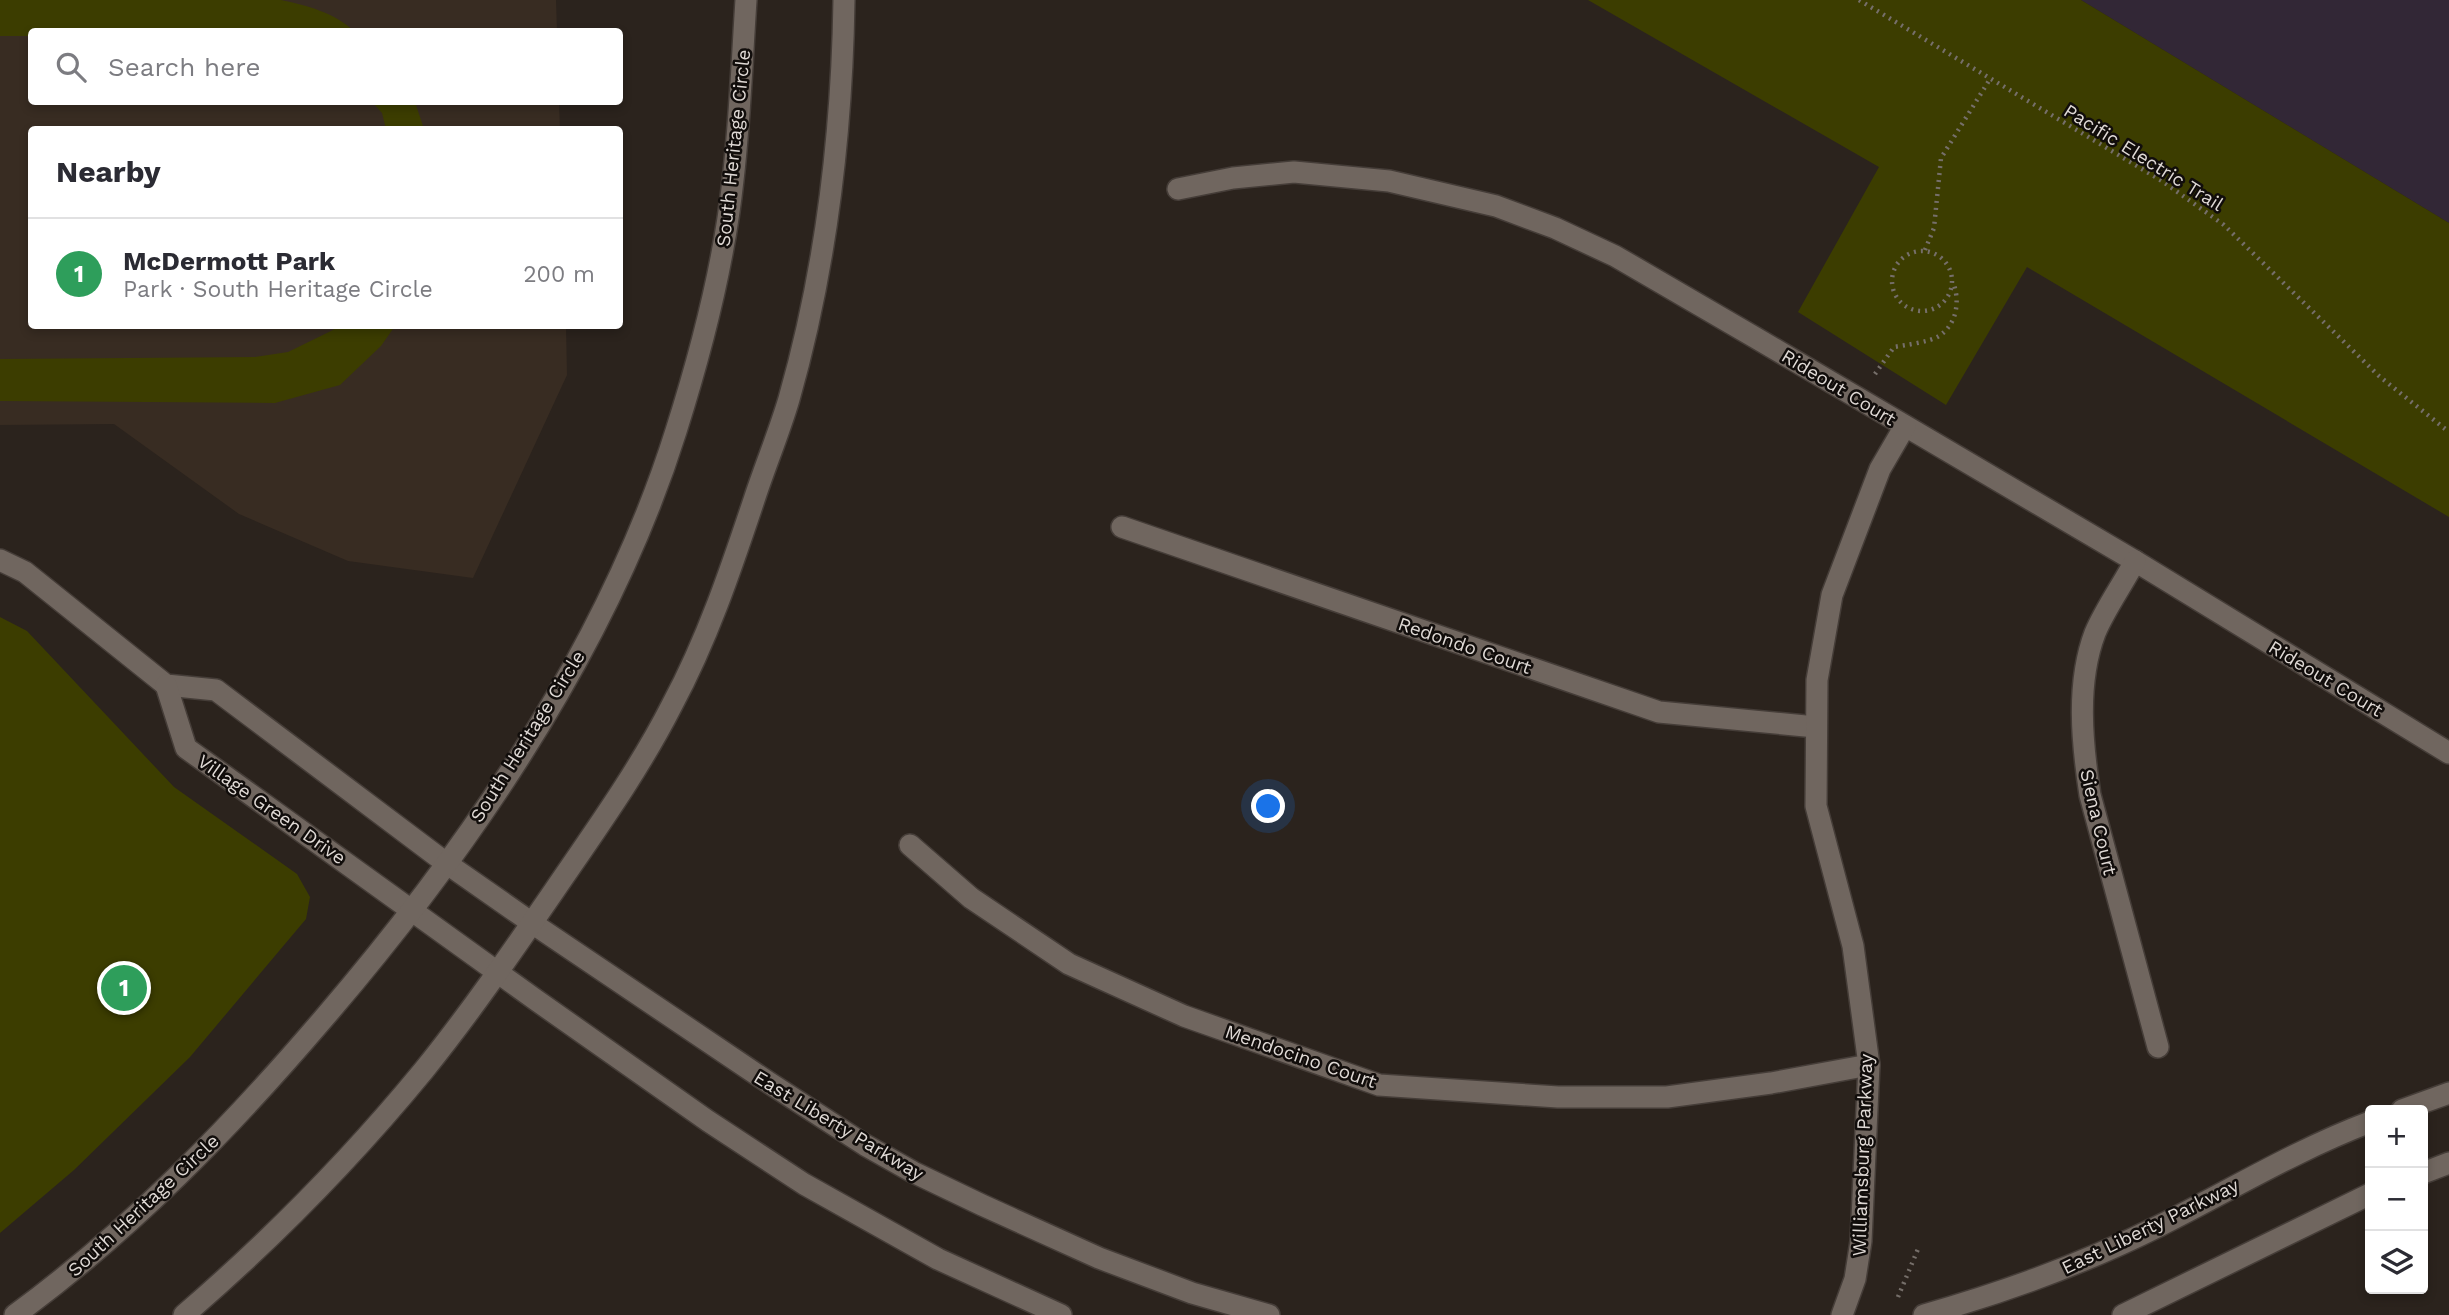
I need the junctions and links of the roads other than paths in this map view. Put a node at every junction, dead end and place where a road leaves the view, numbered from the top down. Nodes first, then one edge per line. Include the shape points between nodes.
1 (746, 0) edge
2 (844, 0) edge
3 (1178, 190) dead end
4 (1905, 426) junction
5 (1122, 527) dead end
6 (0, 560) edge
7 (2135, 561) junction
8 (166, 685) junction
9 (1816, 727) junction
10 (2449, 753) edge
11 (910, 845) dead end
12 (446, 863) junction
13 (412, 909) junction
14 (532, 923) junction
15 (498, 972) junction
16 (2158, 1047) dead end
17 (1870, 1065) junction
18 (2449, 1093) edge
19 (2416, 1105) edge
20 (2365, 1124) edge
21 (2449, 1163) edge
22 (2428, 1170) edge
23 (2365, 1196) edge
24 (15, 1315) edge
25 (184, 1315) edge
26 (1062, 1315) edge
27 (1269, 1315) edge
28 (1842, 1315) edge
29 (1924, 1315) edge
30 (2123, 1315) edge

1 - 12 street, South Heritage Circle via 723,252 676,433 612,590 581,650 550,707
2 - 14 street via 838,140 829,210 788,401 736,556 672,706 613,804
3 - 4 street, Rideout Court via 1233,177 1294,172 1388,181 1496,206 1615,256
4 - 7 street, Rideout Court
4 - 9 street, Williamsburg Parkway via 1881,469 1832,595 1817,680
5 - 9 street, Redondo Court via 1659,712
6 - 8 street via 25,572
7 - 10 street, Rideout Court
7 - 16 street, Siena Court via 2093,643 2083,715 2085,760 2090,795
8 - 12 street via 216,690
8 - 13 street, Village Green Drive via 186,748
9 - 17 street, Williamsburg Parkway via 1816,806 1853,946
11 - 17 street, Mendocino Court via 971,898 1069,964 1184,1016 1379,1085 1558,1097 1667,1097
12 - 13 street, South Heritage Circle
12 - 14 street, East Liberty Parkway
13 - 15 street
13 - 24 street, South Heritage Circle via 383,950 281,1069 181,1175 60,1282
14 - 15 street
14 - 27 street, East Liberty Parkway via 779,1089 913,1172 1099,1258 1192,1293
15 - 25 street via 424,1070 350,1155 272,1236
15 - 26 street via 804,1184 939,1259
17 - 28 street, Williamsburg Parkway via 1861,1241 1855,1279
18 - 19 street
20 - 29 street, East Liberty Parkway via 2082,1261
21 - 22 street
23 - 30 street

